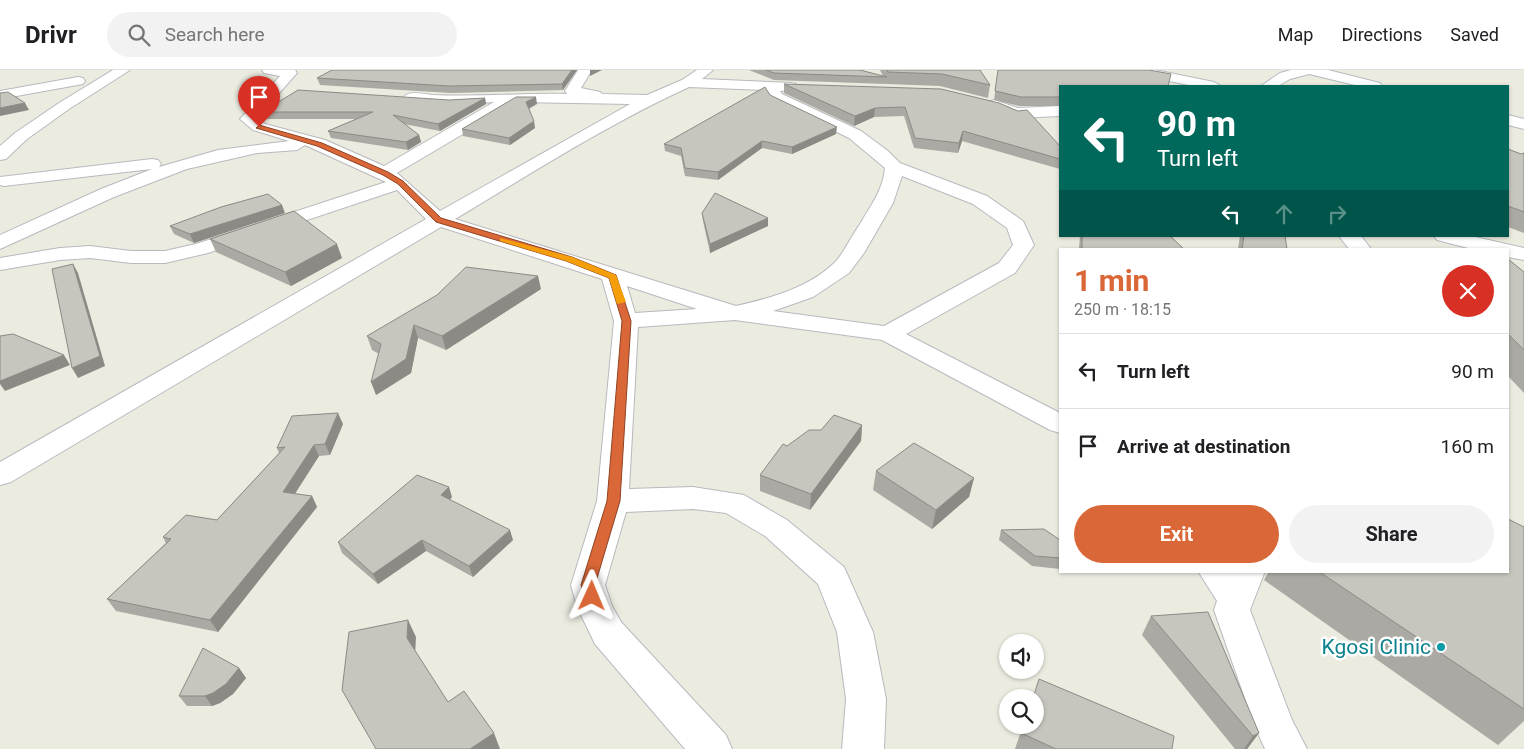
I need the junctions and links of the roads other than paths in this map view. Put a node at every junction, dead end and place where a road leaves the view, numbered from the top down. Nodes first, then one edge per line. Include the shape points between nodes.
1 (123, 70) edge
2 (269, 70) edge
3 (585, 70) edge
4 (706, 70) edge
5 (1134, 70) edge
6 (1306, 70) edge
7 (1311, 70) edge
8 (296, 71) edge
9 (80, 76) edge
10 (1161, 81) edge
11 (687, 84) junction
12 (1203, 85) edge
13 (1270, 85) edge
14 (1371, 85) edge
15 (773, 87) junction
16 (806, 88) edge
17 (277, 89) junction
18 (296, 91) edge
19 (0, 95) edge
20 (394, 97) edge
21 (514, 97) junction
22 (616, 99) junction
23 (649, 100) junction
24 (978, 100) edge
25 (64, 106) junction
26 (1059, 111) edge
27 (1509, 120) edge
28 (1524, 124) edge
29 (319, 144) junction
30 (0, 155) edge
31 (197, 159) junction
32 (894, 167) junction
33 (393, 178) junction
34 (1, 185) edge
35 (438, 220) junction
36 (1350, 237) edge
37 (1448, 237) edge
38 (0, 243) edge
39 (1360, 248) edge
40 (1495, 248) edge
41 (1509, 251) edge
42 (1524, 254) edge
43 (0, 264) edge
44 (613, 276) junction
45 (735, 313) junction
46 (626, 321) junction
47 (888, 334) junction
48 (1059, 423) edge
49 (0, 475) edge
50 (614, 501) junction
51 (1233, 581) edge
52 (711, 749) edge
53 (863, 749) edge
54 (1286, 749) edge

1 - 25 street
2 - 8 street
3 - 22 street via 572,91
4 - 11 street
5 - 10 street
6 - 13 street
7 - 14 street
8 - 17 street
9 - 19 street
9 - 25 street via 82,86
10 - 12 street
11 - 15 street
11 - 23 street
15 - 16 street
15 - 32 street via 776,97 865,140
17 - 18 street
17 - 29 street via 248,119 259,127
20 - 21 street via 451,100
21 - 22 street
21 - 33 street
22 - 23 street
23 - 35 street
24 - 26 street via 1017,113
25 - 30 street
27 - 28 street
29 - 31 street via 262,147
29 - 33 street
31 - 34 street
31 - 38 street via 132,181
32 - 45 street via 893,183 887,196 842,268 816,286 780,303
32 - 47 street via 980,200 1016,226 1024,246 1007,268
33 - 35 street
33 - 43 street via 202,249 165,257 90,252 60,254
35 - 44 street via 569,259
35 - 49 street
36 - 39 street
37 - 40 street
41 - 42 street
44 - 45 street
44 - 46 street
45 - 46 street
45 - 47 street
46 - 50 street
47 - 48 street
50 - 52 street via 588,585 595,607 608,633
50 - 53 street via 693,498 733,503 776,528 832,576 855,632 866,699
51 - 54 street via 1232,610

